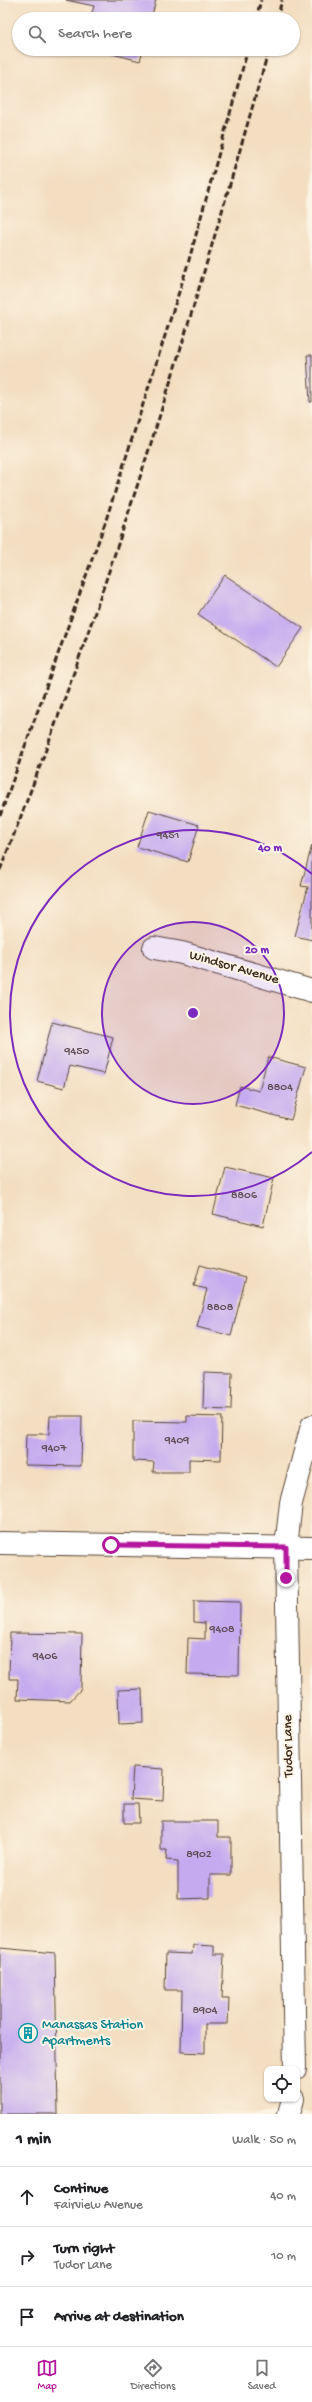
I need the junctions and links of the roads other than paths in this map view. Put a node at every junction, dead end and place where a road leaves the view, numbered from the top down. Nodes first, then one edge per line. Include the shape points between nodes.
1 (154, 948) dead end
2 (312, 990) edge
3 (312, 1426) edge
4 (0, 1544) edge
5 (286, 1547) junction
6 (312, 1548) edge
7 (295, 2066) edge
8 (292, 2102) edge
9 (289, 2114) edge

1 - 2 street, Windsor Avenue via 182,953
3 - 5 street, Tudor Lane via 291,1503
4 - 5 street
5 - 6 street
5 - 7 street, Tudor Lane
8 - 9 street

